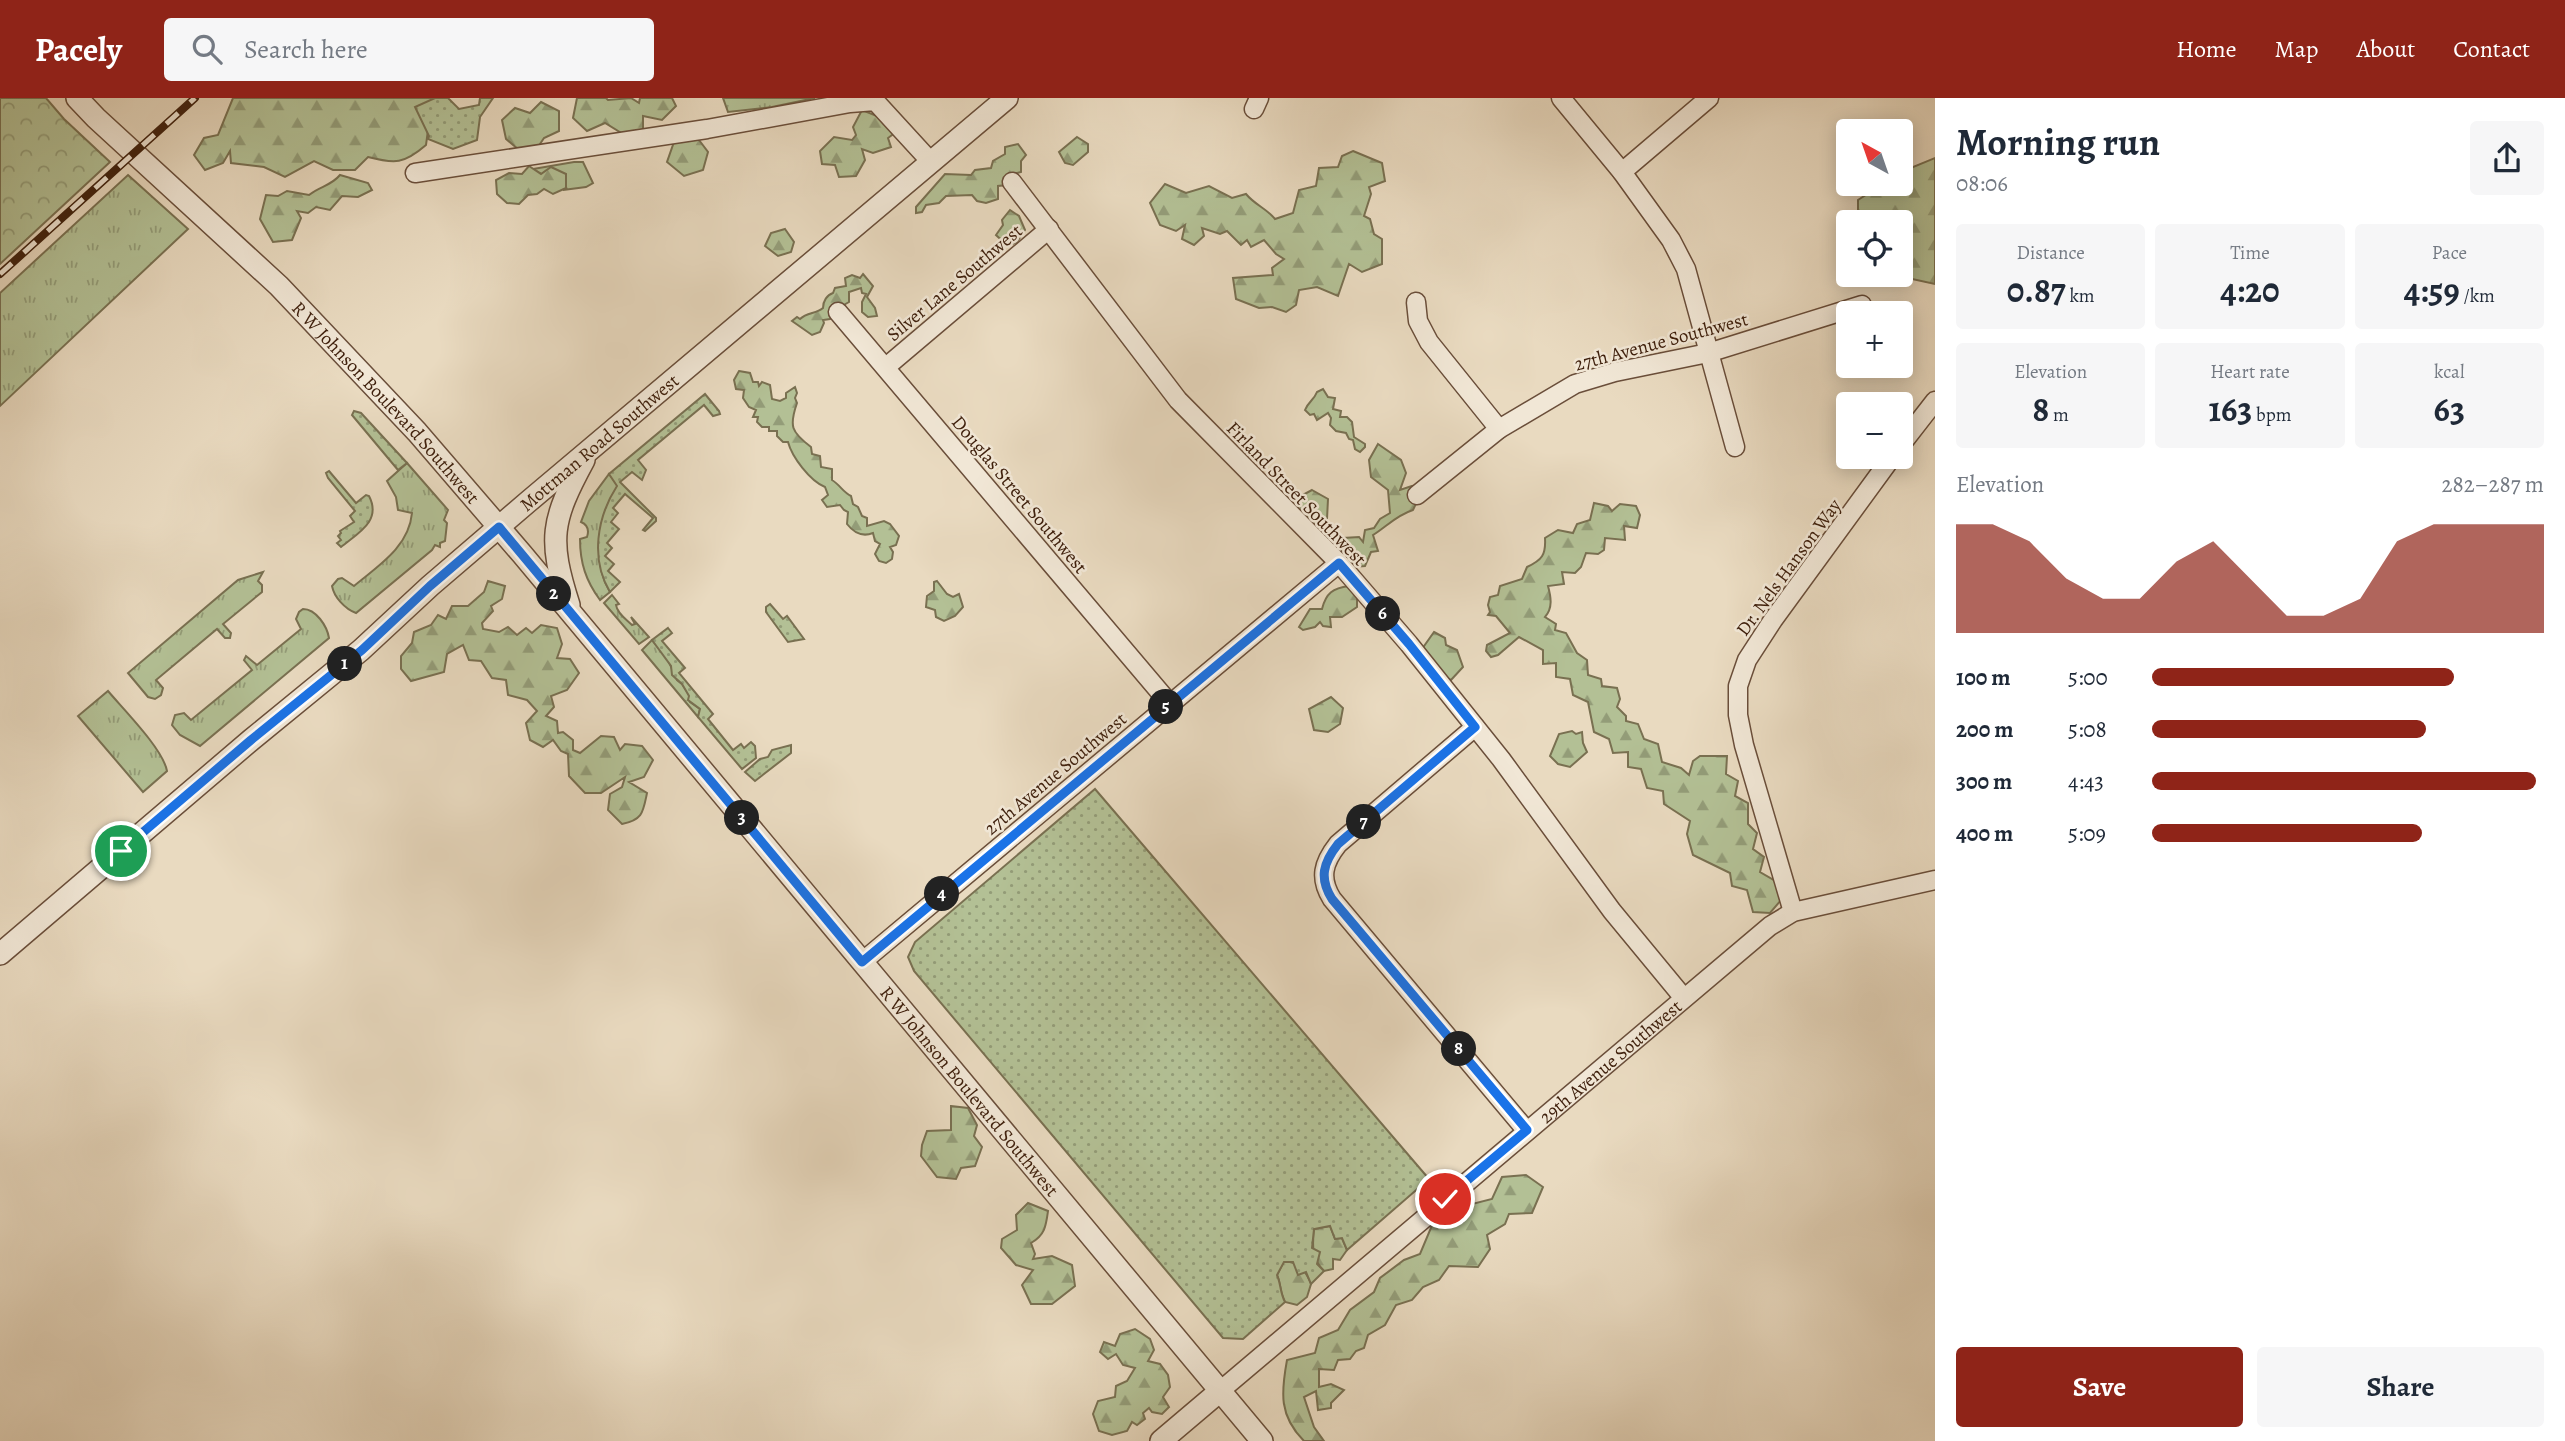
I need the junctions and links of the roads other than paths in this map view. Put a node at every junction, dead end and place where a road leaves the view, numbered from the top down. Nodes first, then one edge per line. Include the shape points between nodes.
1 (77, 98) edge
2 (1007, 98) edge
3 (1561, 98) edge
4 (1709, 98) edge
5 (931, 162) junction
6 (1622, 172) junction
7 (415, 173) dead end
8 (1012, 182) dead end
9 (1049, 229) junction
10 (1416, 302) dead end
11 (838, 312) dead end
12 (1836, 313) edge
13 (1708, 353) junction
14 (886, 368) junction
15 (1935, 401) edge
16 (1499, 429) junction
17 (1913, 429) edge
18 (1735, 447) dead end
19 (590, 450) junction
20 (1883, 469) edge
21 (1417, 495) dead end
22 (499, 527) junction
23 (1339, 563) junction
24 (571, 614) junction
25 (1170, 704) junction
26 (1475, 727) junction
27 (1935, 880) edge
28 (1793, 912) junction
29 (0, 954) edge
30 (862, 962) junction
31 (1684, 997) junction
32 (1527, 1130) junction
33 (1220, 1391) junction
34 (1161, 1441) edge
35 (1262, 1441) edge

1 - 22 street, R W Johnson Boulevard Southwest via 279,286
2 - 5 street, Mottman Road Southwest
3 - 6 street
4 - 6 street
5 - 7 street via 875,102
5 - 19 street, Mottman Road Southwest
6 - 13 street via 1686,269
8 - 9 street, Firland Street Southwest
9 - 14 street, Silver Lane Southwest
9 - 23 street, Firland Street Southwest via 1178,400
10 - 16 street via 1418,321 1429,342
11 - 14 street, Douglas Street Southwest
12 - 13 street, 27th Avenue Southwest
13 - 16 street, 27th Avenue Southwest via 1575,384
13 - 18 street
14 - 25 street, Douglas Street Southwest
15 - 17 street
16 - 21 street, 27th Avenue Southwest
19 - 22 street, Mottman Road Southwest
19 - 24 street via 562,504 554,532
20 - 28 street, Dr. Nels Hanson Way via 1773,620 1747,660 1738,686 1744,745
22 - 24 street, R W Johnson Boulevard Southwest
22 - 29 street, Mottman Road Southwest via 362,650
23 - 25 street, 27th Avenue Southwest
23 - 26 street, Firland Street Southwest
24 - 30 street, R W Johnson Boulevard Southwest
25 - 30 street, 27th Avenue Southwest
26 - 31 street, Firland Street Southwest via 1576,864
26 - 32 street via 1338,844 1326,862 1323,881 1332,899
27 - 28 street
28 - 31 street, 29th Avenue Southwest
30 - 33 street, R W Johnson Boulevard Southwest
31 - 32 street, 29th Avenue Southwest
32 - 33 street, 29th Avenue Southwest
33 - 34 street, 29th Avenue Southwest
33 - 35 street, R W Johnson Boulevard Southwest

